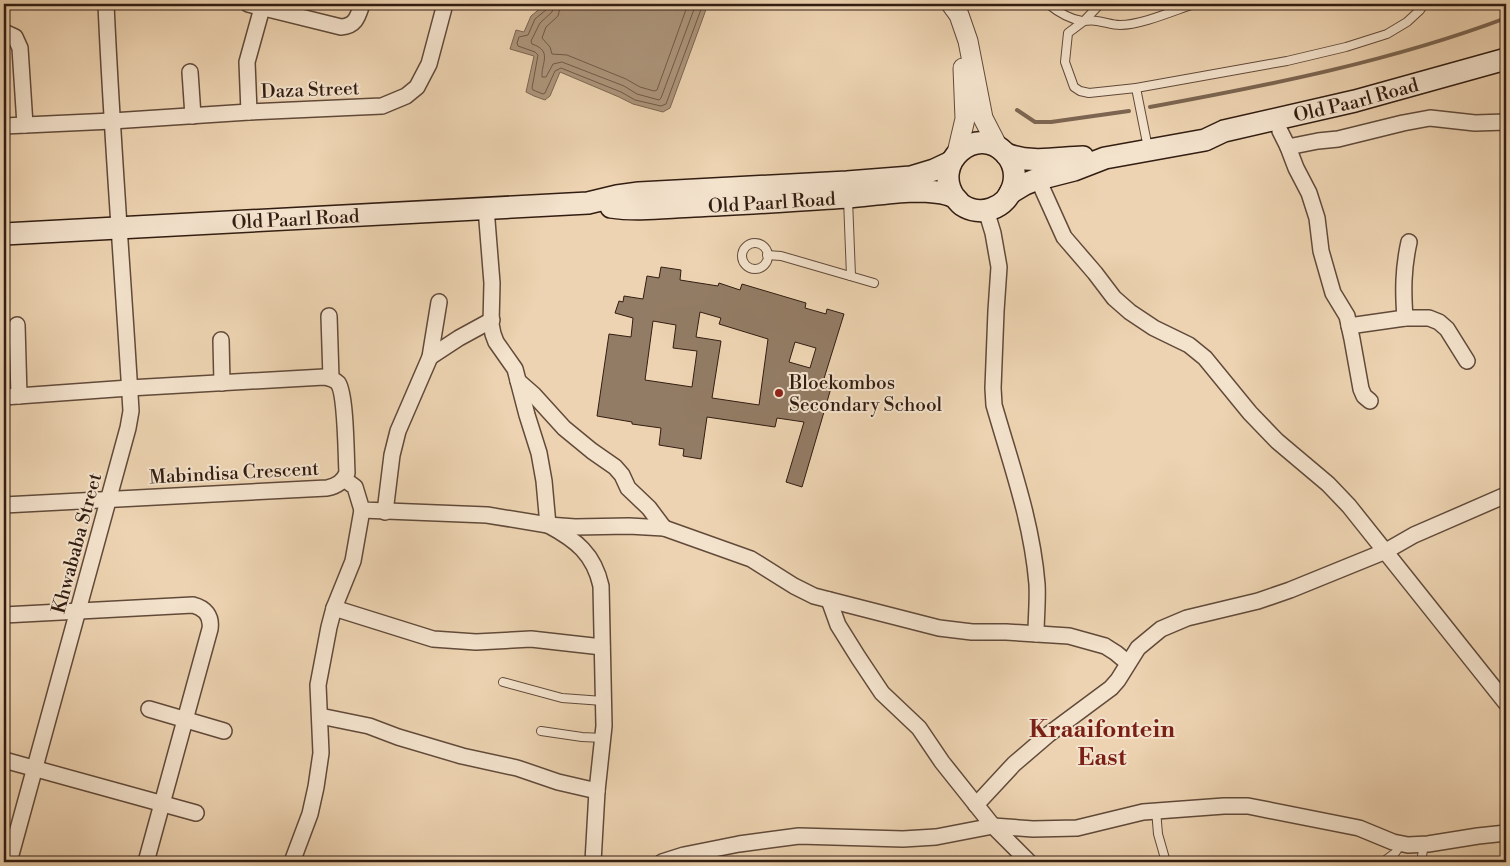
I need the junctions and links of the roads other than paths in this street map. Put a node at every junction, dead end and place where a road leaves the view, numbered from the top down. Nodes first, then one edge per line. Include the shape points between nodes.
1 (106, 4) edge
2 (362, 4) edge
3 (445, 4) edge
4 (1048, 4) edge
5 (1100, 4) edge
6 (1194, 4) edge
7 (1424, 4) edge
8 (952, 5) edge
9 (255, 6) edge
10 (1084, 21) junction
11 (4, 32) edge
12 (1506, 59) edge
13 (1506, 71) edge
14 (190, 72) dead end
15 (1136, 88) junction
16 (248, 112) junction
17 (193, 116) junction
18 (112, 121) junction
19 (1506, 122) edge
20 (25, 125) junction
21 (4, 126) edge
22 (1284, 139) junction
23 (1205, 140) junction
24 (1149, 150) junction
25 (1002, 151) junction
26 (954, 158) junction
27 (1106, 158) junction
28 (1039, 179) junction
29 (847, 190) junction
30 (1010, 193) junction
31 (955, 198) junction
32 (486, 208) junction
33 (986, 210) junction
34 (120, 228) junction
35 (4, 234) edge
36 (1409, 242) dead end
37 (768, 255) dead end
38 (851, 276) junction
39 (874, 282) dead end
40 (438, 302) dead end
41 (329, 316) dead end
42 (1405, 318) junction
43 (492, 320) junction
44 (17, 325) dead end
45 (1349, 326) junction
46 (221, 340) dead end
47 (430, 357) junction
48 (1467, 361) dead end
49 (331, 378) junction
50 (518, 380) junction
51 (222, 383) junction
52 (130, 388) junction
53 (11, 397) edge
54 (1370, 401) dead end
55 (344, 479) junction
56 (1506, 495) edge
57 (108, 499) junction
58 (4, 505) edge
59 (362, 510) junction
60 (384, 512) junction
61 (548, 525) junction
62 (664, 528) junction
63 (1386, 551) junction
64 (829, 600) junction
65 (334, 608) junction
66 (78, 611) junction
67 (4, 615) edge
68 (1036, 634) junction
69 (602, 647) junction
70 (1128, 663) junction
71 (503, 682) dead end
72 (603, 701) junction
73 (1506, 703) edge
74 (149, 709) dead end
75 (320, 716) junction
76 (185, 720) junction
77 (224, 731) dead end
78 (541, 731) dead end
79 (603, 738) junction
80 (4, 760) edge
81 (34, 768) junction
82 (597, 791) junction
83 (162, 804) junction
84 (976, 805) junction
85 (1156, 810) junction
86 (196, 813) dead end
87 (993, 826) junction
88 (1506, 833) edge
89 (1401, 844) junction
90 (1424, 844) junction
91 (9, 862) edge
92 (146, 862) edge
93 (292, 862) edge
94 (593, 862) edge
95 (662, 862) edge
96 (1029, 862) edge
97 (1166, 862) edge
98 (1383, 862) edge
99 (1421, 862) edge

1 - 18 street, Khwababa Street
2 - 9 street via 356,21 348,27
3 - 16 street, Daza Street via 429,64 417,87 406,96 382,106
4 - 10 lane via 1066,16
5 - 10 lane
6 - 10 lane via 1122,26 1096,20
7 - 15 lane via 1407,22 1387,34 1363,42 1287,61
8 - 25 street via 968,41 983,118
8 - 26 street via 965,106 964,129
9 - 16 street via 247,62
10 - 15 lane via 1068,33 1066,45 1065,62 1074,87 1088,93
11 - 20 street via 15,37 20,48
12 - 23 main road, Old Paarl Road via 1355,101 1224,131
13 - 22 main road, Old Paarl Road
14 - 17 street
15 - 24 lane
16 - 17 street, Daza Street
17 - 18 street, Daza Street
18 - 20 street, Daza Street
18 - 34 street, Khwababa Street
19 - 22 street via 1475,123 1430,118 1338,139
20 - 21 street, Daza Street
22 - 23 main road, Old Paarl Road
22 - 45 street via 1309,193 1317,218 1326,272
23 - 24 main road, Old Paarl Road
24 - 27 main road, Old Paarl Road
25 - 26 main road, Old Paarl Road via 987,144 974,144 962,149
25 - 27 main road, Old Paarl Road via 1031,160
25 - 30 main road via 1013,166
26 - 29 main road, Old Paarl Road via 934,170 911,177
26 - 31 main road via 948,180
27 - 28 main road, Old Paarl Road
28 - 30 main road, Old Paarl Road
28 - 63 street via 1064,237 1114,298 1154,328 1189,345 1205,358 1250,413 1328,484
29 - 31 main road, Old Paarl Road via 934,192
29 - 32 main road, Old Paarl Road via 640,193 588,203
29 - 38 lane
30 - 33 main road, Old Paarl Road via 1000,204
31 - 33 main road, Old Paarl Road via 971,209
32 - 34 main road, Old Paarl Road
32 - 43 street
33 - 68 street via 999,267 994,405 1023,502 1030,540 1037,585
34 - 35 main road, Old Paarl Road
34 - 52 street, Khwababa Street
36 - 42 street via 1403,285
37 - 38 lane
38 - 39 lane
40 - 47 street
41 - 49 street, Mabindisa Crescent
42 - 45 street
42 - 48 street via 1429,318 1439,322
43 - 47 street
43 - 50 street via 496,342 507,355
44 - 53 street
45 - 54 street via 1361,389
46 - 51 street
47 - 60 street via 398,431
49 - 51 street
49 - 55 street, Mabindisa Crescent via 337,382 342,396
50 - 61 street via 539,453
50 - 62 street via 564,428 615,467 628,488
51 - 52 street
52 - 53 street
52 - 57 street, Khwababa Street via 128,428
55 - 57 street, Mabindisa Crescent via 327,488
55 - 59 street via 355,488
56 - 63 street via 1414,535
57 - 58 street, Mabindisa Crescent
57 - 66 street, Khwababa Street
59 - 60 street
59 - 65 street via 352,561
60 - 61 street via 487,515
61 - 62 street
61 - 69 street via 577,543 598,573
62 - 64 street via 750,559 794,586
63 - 70 street via 1258,601 1187,618 1161,629 1138,648
63 - 73 street
64 - 68 street via 948,630
64 - 84 street via 838,626 882,693 919,728
65 - 69 street via 433,639 476,642 531,639
65 - 75 street via 318,685
66 - 67 street
66 - 76 street via 193,605 204,609 210,618 210,629
66 - 81 street, Khwababa Street
68 - 70 street via 1090,641 1105,646
69 - 72 street
70 - 84 street via 1111,688 1014,764
71 - 72 lane via 555,697
72 - 79 street
74 - 76 street
75 - 82 street via 369,726 453,753
75 - 93 street via 321,753 316,787 310,814
76 - 77 street
76 - 83 street
78 - 79 lane
79 - 82 street
80 - 81 street
81 - 83 street
81 - 91 street, Khwababa Street
82 - 94 street
83 - 86 street
83 - 92 street
84 - 87 street
85 - 87 street via 1077,828
85 - 89 street via 1248,806 1359,828
85 - 97 lane via 1158,834
87 - 95 street via 936,837 903,839 799,836 684,854
87 - 96 street
88 - 90 street
89 - 90 street
89 - 98 lane
90 - 99 lane

